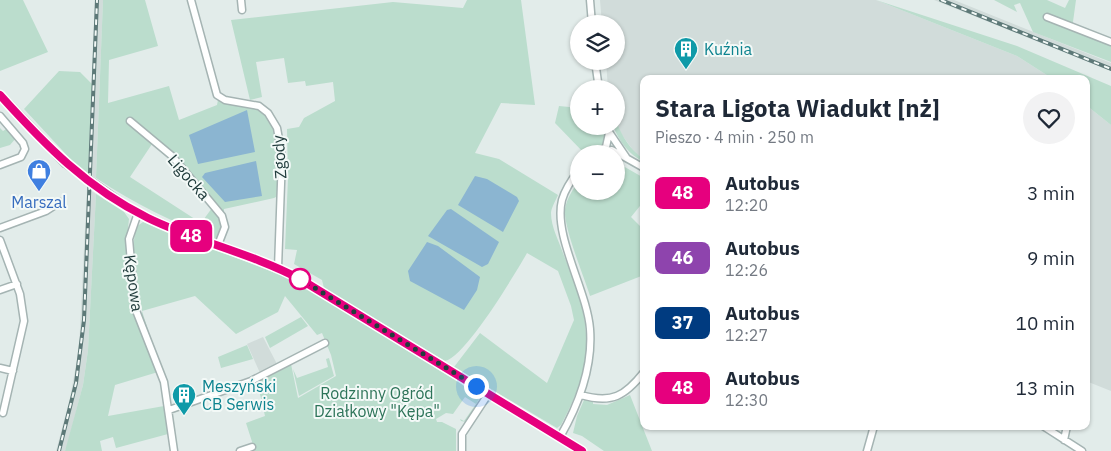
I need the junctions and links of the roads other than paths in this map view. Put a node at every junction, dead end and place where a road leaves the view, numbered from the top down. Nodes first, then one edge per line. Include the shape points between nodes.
1 (191, 0) edge
2 (241, 0) edge
3 (590, 0) edge
4 (242, 10) dead end
5 (591, 15) edge
6 (1047, 17) dead end
7 (1111, 42) edge
8 (0, 95) edge
9 (1, 117) edge
10 (130, 121) dead end
11 (612, 135) edge
12 (625, 157) edge
13 (628, 159) junction
14 (0, 165) edge
15 (640, 166) edge
16 (570, 186) edge
17 (60, 202) dead end
18 (138, 213) junction
19 (0, 228) edge
20 (0, 240) edge
21 (218, 245) junction
22 (278, 268) junction
23 (17, 284) junction
24 (0, 290) edge
25 (325, 343) dead end
26 (0, 368) edge
27 (13, 371) junction
28 (640, 376) edge
29 (489, 393) junction
30 (581, 395) junction
31 (169, 410) junction
32 (3, 413) dead end
33 (873, 430) edge
34 (1049, 430) edge
35 (1066, 430) edge
36 (560, 437) junction
37 (1064, 440) junction
38 (252, 447) dead end
39 (174, 451) edge
40 (240, 451) edge
41 (462, 451) edge
42 (582, 451) edge
43 (867, 451) edge
44 (1082, 451) edge

1 - 22 street, Zgody via 217,95 225,100 259,106 268,113 277,128 282,156
2 - 4 street
3 - 5 street
6 - 7 street
8 - 18 street, bridge via 65,163
9 - 14 street via 23,142 25,149 21,157
10 - 21 street, Ligocka via 172,156 222,216 225,227
11 - 13 street
12 - 13 street
13 - 15 street
16 - 30 street via 564,196 561,216 590,329 588,368
17 - 19 street via 46,211
18 - 21 street
18 - 31 street, Kępowa via 129,238 135,308 162,375
20 - 23 street
21 - 22 street
22 - 29 street via 315,287
23 - 24 street
23 - 27 street via 24,321
25 - 31 street via 252,381
26 - 27 street
27 - 32 street
28 - 30 street via 621,395 606,399
29 - 36 street
29 - 41 street via 462,434
30 - 36 street
31 - 39 street, Kępowa
33 - 43 street
34 - 37 street
35 - 37 street
36 - 42 street
37 - 44 street
38 - 40 street

